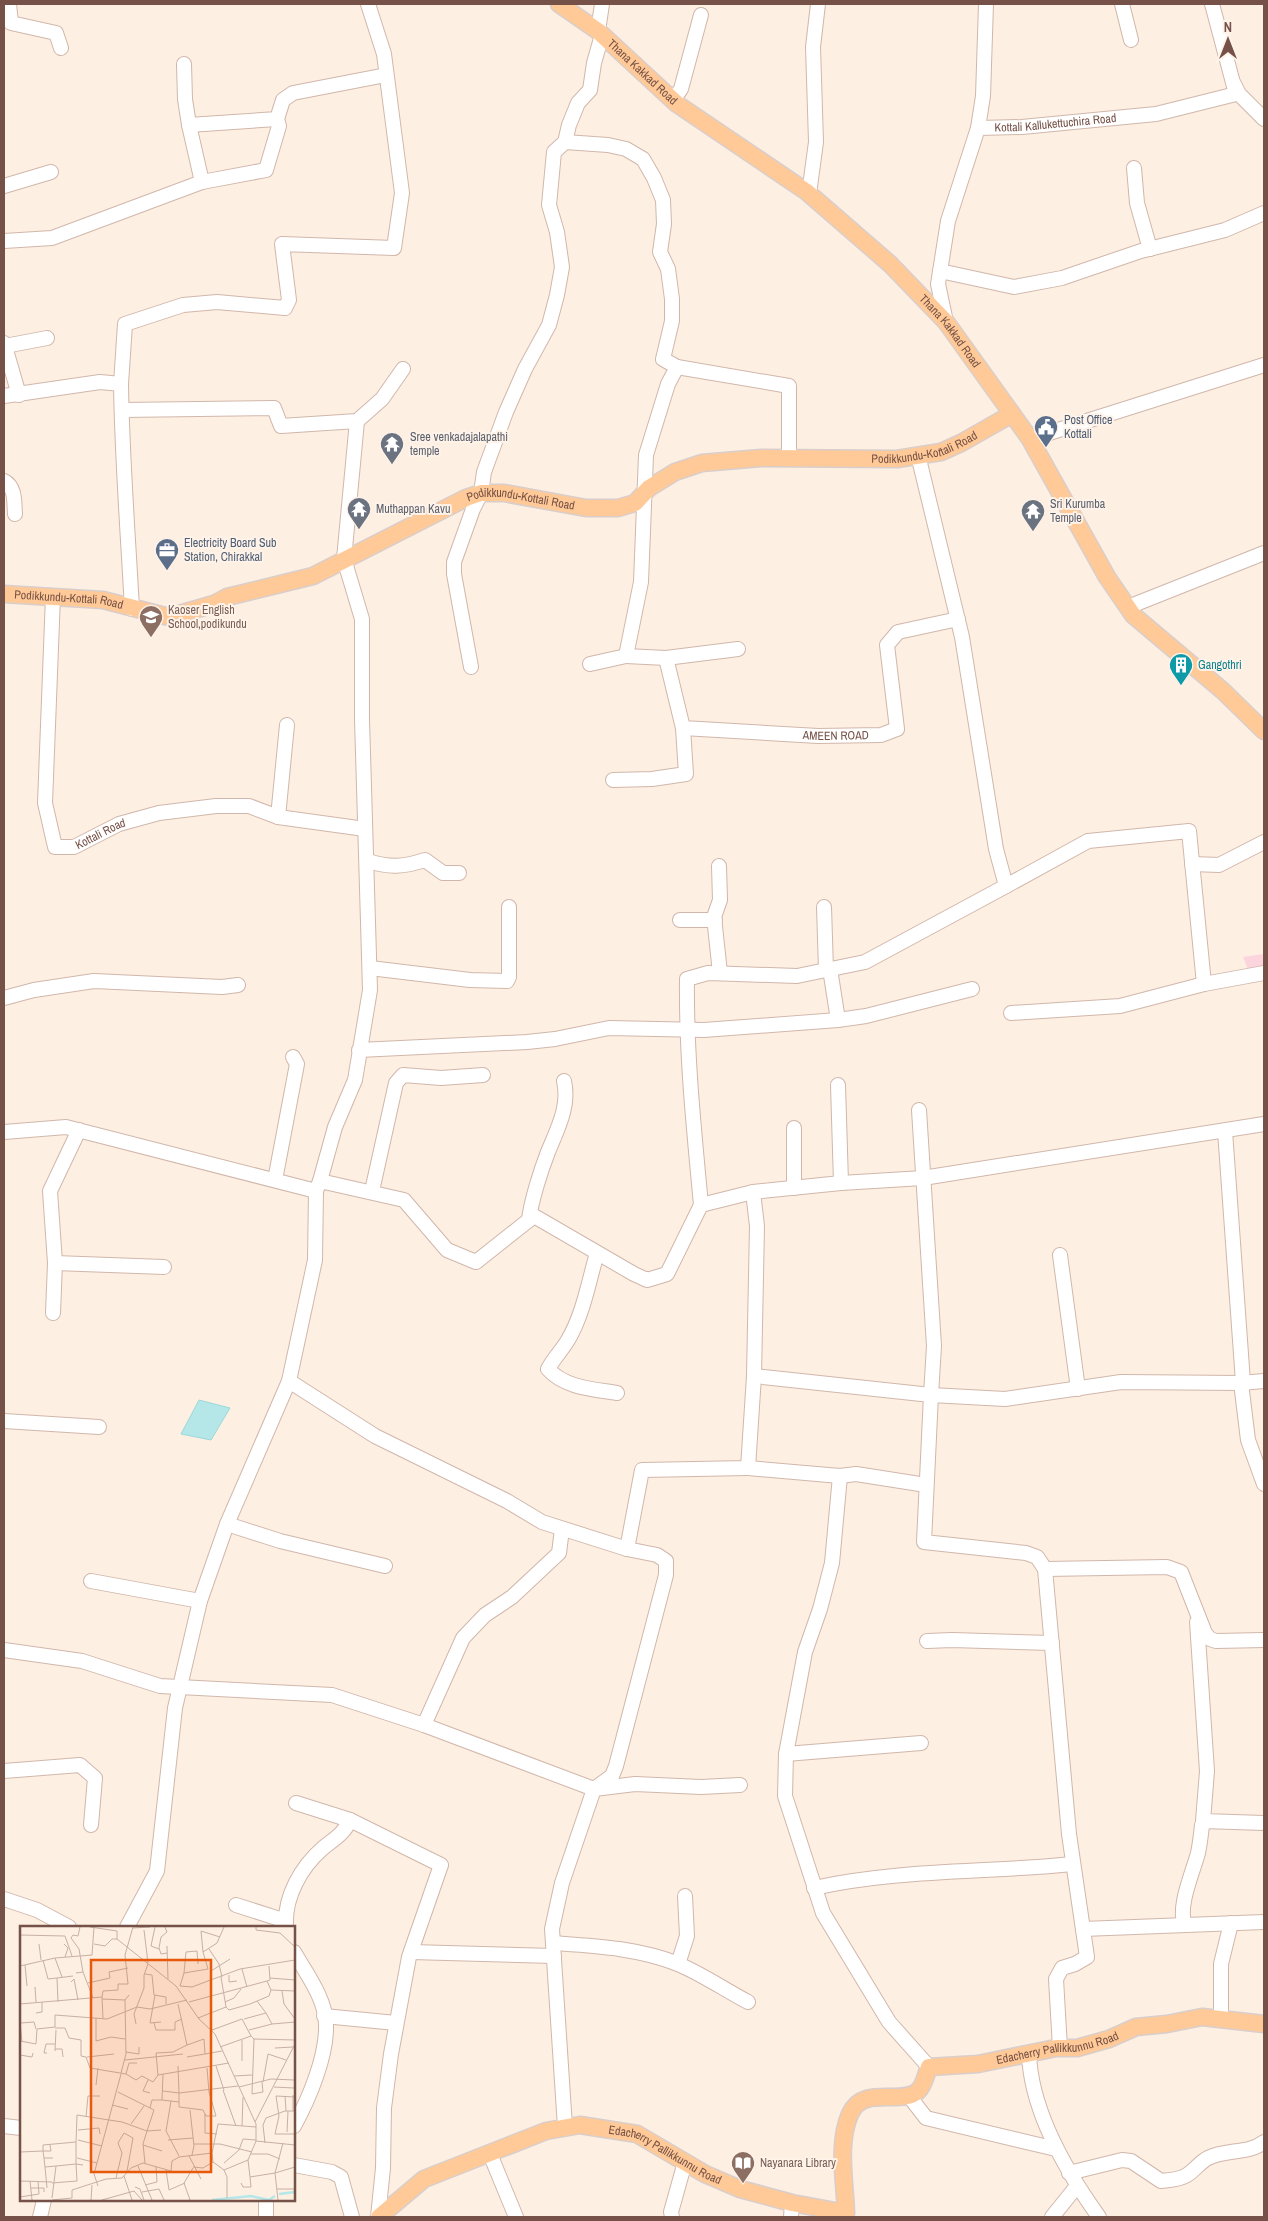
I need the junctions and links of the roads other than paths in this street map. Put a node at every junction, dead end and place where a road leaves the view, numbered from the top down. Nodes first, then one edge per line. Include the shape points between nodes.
1 (8, 4) edge
2 (368, 4) edge
3 (559, 4) edge
4 (602, 4) edge
5 (818, 4) edge
6 (986, 4) edge
7 (1122, 4) edge
8 (1212, 4) edge
9 (701, 15) dead end
10 (600, 33) junction
11 (1131, 40) dead end
12 (61, 48) dead end
13 (184, 64) dead end
14 (386, 75) junction
15 (1230, 75) junction
16 (673, 100) junction
17 (1263, 116) edge
18 (277, 119) junction
19 (189, 126) junction
20 (978, 128) junction
21 (565, 142) junction
22 (1134, 168) dead end
23 (51, 172) dead end
24 (202, 182) junction
25 (4, 186) edge
26 (809, 194) junction
27 (1264, 213) edge
28 (4, 241) edge
29 (1150, 249) junction
30 (940, 271) junction
31 (946, 322) junction
32 (47, 338) dead end
33 (4, 345) edge
34 (1264, 365) edge
35 (677, 368) junction
36 (403, 369) dead end
37 (121, 384) junction
38 (19, 395) junction
39 (4, 396) edge
40 (122, 410) junction
41 (1012, 414) junction
42 (357, 421) junction
43 (1030, 439) junction
44 (918, 455) junction
45 (790, 458) junction
46 (4, 481) edge
47 (481, 493) junction
48 (645, 493) junction
49 (15, 514) dead end
50 (1264, 553) edge
51 (344, 559) junction
52 (4, 594) edge
53 (53, 596) junction
54 (1128, 607) junction
55 (132, 608) junction
56 (958, 619) junction
57 (738, 649) dead end
58 (626, 656) junction
59 (666, 658) junction
60 (590, 664) dead end
61 (471, 667) dead end
62 (287, 725) dead end
63 (683, 728) junction
64 (1264, 731) edge
65 (613, 780) dead end
66 (278, 817) junction
67 (365, 829) junction
68 (1264, 842) edge
69 (368, 861) junction
70 (1192, 864) junction
71 (719, 866) dead end
72 (460, 873) dead end
73 (1006, 886) junction
74 (509, 907) dead end
75 (824, 907) dead end
76 (680, 920) dead end
77 (715, 920) junction
78 (370, 968) junction
79 (828, 970) junction
80 (720, 973) junction
81 (1264, 973) edge
82 (1204, 984) junction
83 (238, 985) dead end
84 (972, 990) dead end
85 (4, 998) edge
86 (1011, 1012) dead end
87 (838, 1020) junction
88 (689, 1029) junction
89 (359, 1050) junction
90 (294, 1057) dead end
91 (483, 1075) dead end
92 (564, 1081) dead end
93 (838, 1086) dead end
94 (919, 1110) dead end
95 (1264, 1124) edge
96 (794, 1128) dead end
97 (79, 1130) junction
98 (1225, 1130) junction
99 (4, 1132) edge
100 (924, 1178) junction
101 (276, 1180) junction
102 (841, 1183) junction
103 (318, 1186) junction
104 (794, 1188) junction
105 (372, 1191) junction
106 (753, 1192) junction
107 (701, 1205) junction
108 (529, 1220) junction
109 (597, 1253) junction
110 (1060, 1255) dead end
111 (55, 1263) junction
112 (164, 1267) dead end
113 (53, 1313) dead end
114 (754, 1376) junction
115 (289, 1381) junction
116 (1264, 1381) edge
117 (1242, 1383) junction
118 (1078, 1389) junction
119 (618, 1393) dead end
120 (931, 1395) junction
121 (4, 1421) edge
122 (99, 1427) dead end
123 (748, 1468) junction
124 (840, 1476) junction
125 (1264, 1484) edge
126 (926, 1485) junction
127 (226, 1524) junction
128 (562, 1529) junction
129 (627, 1549) junction
130 (385, 1566) dead end
131 (1045, 1569) junction
132 (91, 1581) dead end
133 (200, 1601) junction
134 (1197, 1611) junction
135 (1264, 1640) edge
136 (927, 1641) dead end
137 (1052, 1643) junction
138 (4, 1650) edge
139 (180, 1687) junction
140 (424, 1725) junction
141 (920, 1743) dead end
142 (786, 1754) junction
143 (4, 1771) edge
144 (740, 1784) dead end
145 (594, 1789) junction
146 (296, 1803) dead end
147 (350, 1820) junction
148 (1207, 1821) junction
149 (1264, 1823) edge
150 (91, 1825) dead end
151 (1073, 1864) junction
152 (814, 1888) junction
153 (685, 1896) dead end
154 (4, 1899) edge
155 (236, 1905) dead end
156 (1264, 1922) edge
157 (1231, 1923) junction
158 (286, 1924) edge
159 (1185, 1925) junction
160 (67, 1926) edge
161 (128, 1926) edge
162 (1083, 1929) junction
163 (554, 1950) junction
164 (411, 1952) junction
165 (295, 1954) edge
166 (678, 1964) junction
167 (748, 2002) dead end
168 (324, 2016) junction
169 (1221, 2020) junction
170 (396, 2023) junction
171 (1264, 2024) edge
172 (1060, 2048) junction
173 (1029, 2054) junction
174 (929, 2067) junction
175 (910, 2096) junction
176 (295, 2124) edge
177 (4, 2126) edge
178 (20, 2128) edge
179 (565, 2128) junction
180 (1264, 2142) edge
181 (1056, 2149) junction
182 (490, 2154) junction
183 (685, 2162) junction
184 (295, 2165) edge
185 (1069, 2173) junction
186 (1077, 2186) junction
187 (44, 2201) edge
188 (266, 2201) edge
189 (792, 2210) edge
190 (40, 2217) edge
191 (266, 2217) edge
192 (352, 2217) edge
193 (379, 2217) edge
194 (516, 2217) edge
195 (672, 2217) edge
196 (1052, 2217) edge
197 (1099, 2217) edge

1 - 12 street via 11,24 56,33
2 - 14 street via 384,54
3 - 10 main road, Thana Kakkad Road
4 - 10 street
5 - 26 street via 813,47 816,142
6 - 20 street via 983,96
7 - 11 street
8 - 15 street, Kottali Kallukettuchira Road
9 - 16 street via 681,90
10 - 16 main road, Thana Kakkad Road
10 - 21 street via 590,90 578,103
13 - 19 street
14 - 18 street via 293,93 283,100
14 - 37 street via 402,194 394,248 282,244 289,300 285,308 217,302 183,305 125,324
15 - 17 street via 1239,94
15 - 20 street, Kottali Kallukettuchira Road via 1236,94 1156,114
16 - 26 main road, Thana Kakkad Road
18 - 19 street
18 - 24 street via 279,126 266,170
19 - 24 street
20 - 30 street, Kottali Kallukettuchira Road via 948,221
21 - 35 street via 626,148 643,159 654,178 663,200 660,252 668,269 672,298 672,321 663,360
21 - 47 street via 554,152 549,205 562,267 557,295 549,325 524,369 506,412 484,472
22 - 29 street via 1137,203
23 - 25 street
24 - 28 street via 52,238
26 - 31 main road, Thana Kakkad Road via 890,264
27 - 29 street via 1225,230
29 - 30 street via 1062,278 1014,287
30 - 31 street, Kottali Kallukettuchira Road via 938,284
31 - 41 main road, Thana Kakkad Road
32 - 33 street
33 - 38 street
34 - 43 street
35 - 45 street via 789,386
35 - 48 street via 668,384 646,455
36 - 42 street via 382,399
37 - 38 street via 100,382
37 - 40 street
38 - 39 street
40 - 42 street via 274,408 281,426
40 - 55 street via 122,465
41 - 43 main road, Thana Kakkad Road
41 - 44 main road, Podikkundu-Kottali Road via 962,444
42 - 51 street
43 - 54 main road, Thana Kakkad Road
44 - 45 main road, Podikkundu-Kottali Road via 897,459
44 - 56 street
45 - 48 main road, Podikkundu-Kottali Road via 702,463 675,472
46 - 49 street via 13,493
47 - 48 main road, Podikkundu-Kottali Road via 504,493 586,508 618,508 635,503
47 - 51 main road, Podikkundu-Kottali Road
47 - 61 street via 454,562
48 - 58 street via 641,582
50 - 54 street
51 - 55 main road, Podikkundu-Kottali Road via 313,576 227,596 214,604 169,617
51 - 67 street via 362,619
52 - 53 main road, Podikkundu-Kottali Road
53 - 55 main road, Podikkundu-Kottali Road via 103,600
53 - 66 street, Kottali Road via 45,803 55,847 74,847 119,824 159,813 216,806 249,806
54 - 64 main road, Thana Kakkad Road via 1133,615 1223,690
56 - 63 street, AMEEN ROAD via 898,632 887,645 897,729 881,734 818,736
56 - 73 street via 996,849
57 - 59 street
58 - 59 street
58 - 60 street
59 - 63 street
62 - 66 street
63 - 65 street via 686,774
66 - 67 street, Kottali Road
67 - 69 street
68 - 70 street via 1219,865
69 - 72 street via 386,867 404,867 425,860 443,873
69 - 78 street
70 - 73 street via 1189,831 1088,841
70 - 82 street
71 - 77 street via 720,900
73 - 79 street via 865,962
74 - 78 street via 507,981
75 - 79 street via 823,933
76 - 77 street
77 - 80 street
78 - 89 street via 370,990
79 - 80 street via 797,976
79 - 87 street
80 - 88 street via 687,979
81 - 82 street
82 - 86 street via 1120,1006
83 - 85 street via 94,981
84 - 87 street
87 - 88 street
88 - 89 street via 609,1028 527,1042
88 - 107 street
89 - 103 street via 355,1080 335,1127
90 - 101 street via 297,1064
91 - 105 street via 441,1078 403,1075 396,1083
92 - 108 street via 566,1088 560,1126 548,1153
93 - 102 street
94 - 100 street
95 - 98 street
96 - 104 street
97 - 99 street via 66,1127
97 - 101 street
97 - 111 street via 50,1190
98 - 100 street
98 - 117 street
100 - 102 street
100 - 120 street via 934,1346
101 - 103 street
102 - 104 street
103 - 105 street
103 - 115 street via 316,1260
104 - 106 street
105 - 108 street via 404,1200 448,1250 476,1262
106 - 107 street
106 - 114 street via 757,1226
107 - 109 street via 667,1274 647,1280
108 - 109 street via 534,1216
109 - 119 street via 578,1318 568,1341 558,1350 548,1368 553,1375 572,1385
110 - 118 street
111 - 112 street
111 - 113 street
114 - 120 street
114 - 123 street
115 - 127 street
115 - 128 street via 374,1436 542,1522
116 - 117 street
117 - 118 street via 1122,1382
117 - 125 street via 1248,1440
118 - 120 street via 1005,1399
120 - 126 street
121 - 122 street
123 - 124 street
123 - 129 street via 642,1470
124 - 126 street via 856,1474
124 - 142 street via 832,1563 805,1652
126 - 131 street via 924,1542 1026,1553 1037,1557
127 - 130 street via 280,1541
127 - 133 street
128 - 129 street
128 - 140 street via 559,1553 512,1597 484,1615 463,1638
129 - 145 street via 658,1555 666,1561 666,1575 616,1766 612,1776
131 - 134 street via 1175,1569 1182,1572
131 - 137 street
132 - 133 street
133 - 139 street
134 - 135 street via 1210,1639
134 - 148 street via 1206,1753 1203,1820
136 - 137 street
137 - 151 street
138 - 139 street via 82,1661 160,1686
139 - 140 street via 332,1695
139 - 161 street via 157,1871
140 - 145 street
141 - 142 street
142 - 152 street via 785,1796
143 - 150 street via 80,1764 95,1778
144 - 145 street via 701,1787 635,1784
145 - 163 street via 562,1883 552,1928
146 - 147 street
147 - 158 street via 346,1830 300,1872
147 - 164 street via 441,1865
148 - 149 street
148 - 159 street via 1202,1825 1199,1850 1185,1900 1182,1918
151 - 152 street via 906,1874
151 - 162 street
152 - 174 street via 822,1914 889,2022
153 - 166 street via 687,1936
154 - 160 street via 37,1910
155 - 158 street
156 - 157 street
157 - 159 street
157 - 169 street via 1221,1964
159 - 162 street
162 - 172 street via 1087,1957 1062,1968 1056,1979
163 - 164 street
163 - 166 street via 611,1947
163 - 179 street
164 - 170 street
165 - 168 street via 320,2000
166 - 167 street
168 - 170 street
168 - 176 street via 326,2024 320,2064 307,2102
169 - 171 main road, Edacherry Pallikkunnu Road
169 - 172 main road, Edacherry Pallikkunnu Road via 1202,2017 1136,2027 1077,2048
170 - 193 street via 384,2108
172 - 173 main road, Edacherry Pallikkunnu Road
173 - 174 main road, Edacherry Pallikkunnu Road via 978,2064
173 - 181 street via 1030,2075
174 - 175 main road via 920,2090
175 - 181 street via 926,2118
175 - 189 main road, Edacherry Pallikkunnu Road via 876,2096 863,2101 850,2112 843,2144 846,2213
177 - 178 street
179 - 182 main road, Edacherry Pallikkunnu Road via 546,2131
179 - 183 main road, Edacherry Pallikkunnu Road via 580,2125 637,2134
180 - 185 street via 1254,2148 1228,2151 1208,2158 1176,2179 1161,2181 1131,2161 1122,2160
181 - 185 street
182 - 193 main road, Edacherry Pallikkunnu Road via 424,2179
182 - 194 street
183 - 189 main road, Edacherry Pallikkunnu Road
183 - 195 street via 670,2212
184 - 192 street via 342,2177
185 - 186 street
186 - 196 street
186 - 197 street
187 - 190 street
188 - 191 street

